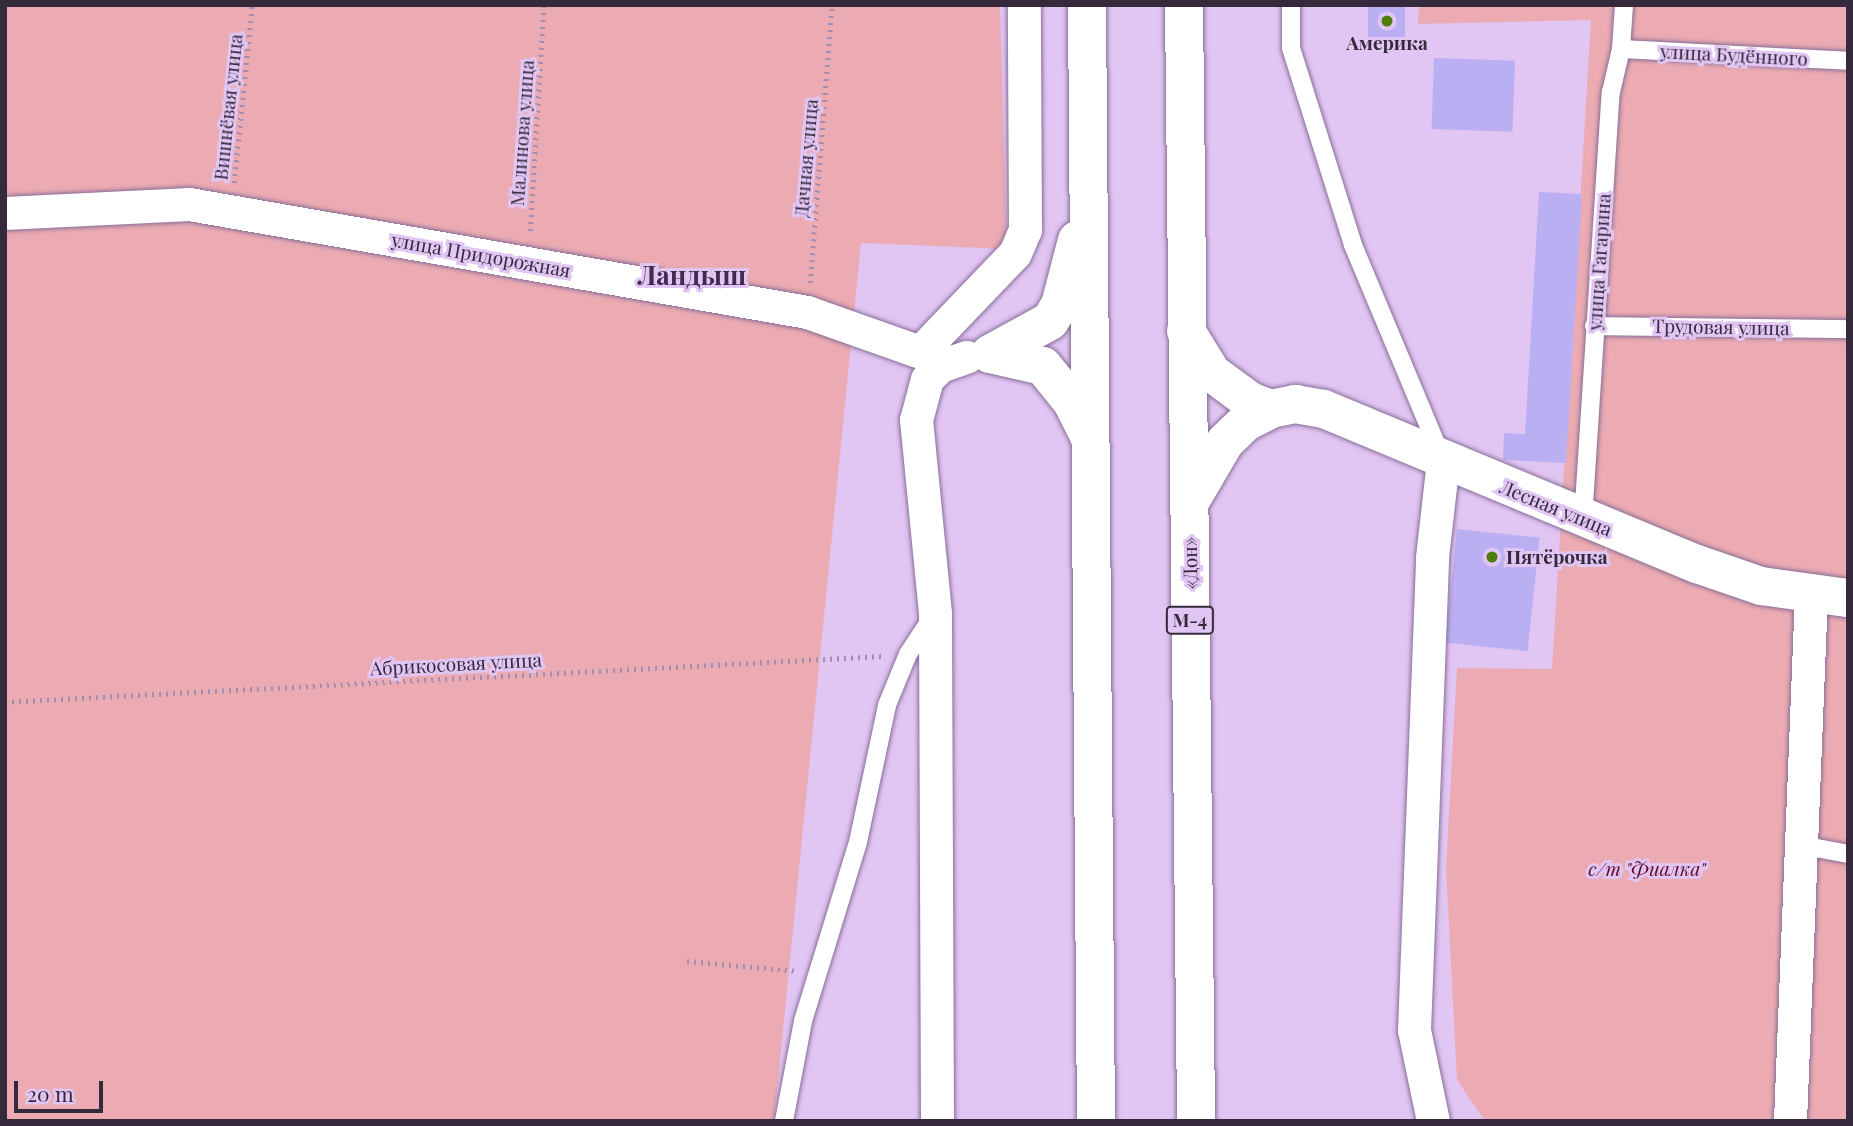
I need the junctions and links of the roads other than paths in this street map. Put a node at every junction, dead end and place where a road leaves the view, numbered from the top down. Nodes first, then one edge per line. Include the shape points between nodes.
1 (1024, 5) edge
2 (1087, 5) edge
3 (1184, 5) edge
4 (1292, 5) edge
5 (1624, 5) edge
6 (1621, 49) junction
7 (1848, 61) edge
8 (1090, 180) junction
9 (5, 213) edge
10 (1594, 326) junction
11 (1848, 329) edge
12 (1186, 331) junction
13 (990, 354) junction
14 (935, 356) junction
15 (1271, 408) junction
16 (1093, 445) junction
17 (1443, 461) junction
18 (1189, 504) junction
19 (1583, 520) junction
20 (1811, 594) junction
21 (1848, 598) edge
22 (935, 613) junction
23 (1801, 845) junction
24 (1848, 854) edge
25 (784, 1121) edge
26 (937, 1121) edge
27 (1096, 1121) edge
28 (1196, 1121) edge
29 (1433, 1121) edge
30 (1790, 1121) edge

1 - 14 street via 1025,230 1015,253
2 - 8 main road
3 - 12 main road, «Дон» / М-4
4 - 17 lane via 1291,48 1353,245
5 - 6 lane, улица Гагарина
6 - 7 lane, улица Будённого
6 - 10 lane, улица Гагарина via 1611,92
8 - 13 main road via 1060,305 1050,321
8 - 16 main road
9 - 14 street, улица Придорожная via 189,204 807,312
10 - 11 lane, Трудовая улица
10 - 19 lane, улица Гагарина
12 - 15 main road via 1212,373 1250,401
12 - 18 main road, «Дон» / М-4
13 - 14 street
13 - 16 main road via 1043,366 1072,402
14 - 22 street via 916,420
15 - 17 main road, Лесная улица via 1295,404 1324,409
15 - 18 main road via 1246,422 1225,442
16 - 27 main road
17 - 19 main road, Лесная улица
17 - 29 street via 1432,558 1414,1030
18 - 28 main road, «Дон» / М-4
19 - 20 main road, Лесная улица via 1761,586
20 - 21 main road, Лесная улица
20 - 23 street
22 - 25 lane via 908,654 887,705 858,842 795,1053
22 - 26 street
23 - 24 lane
23 - 30 street

